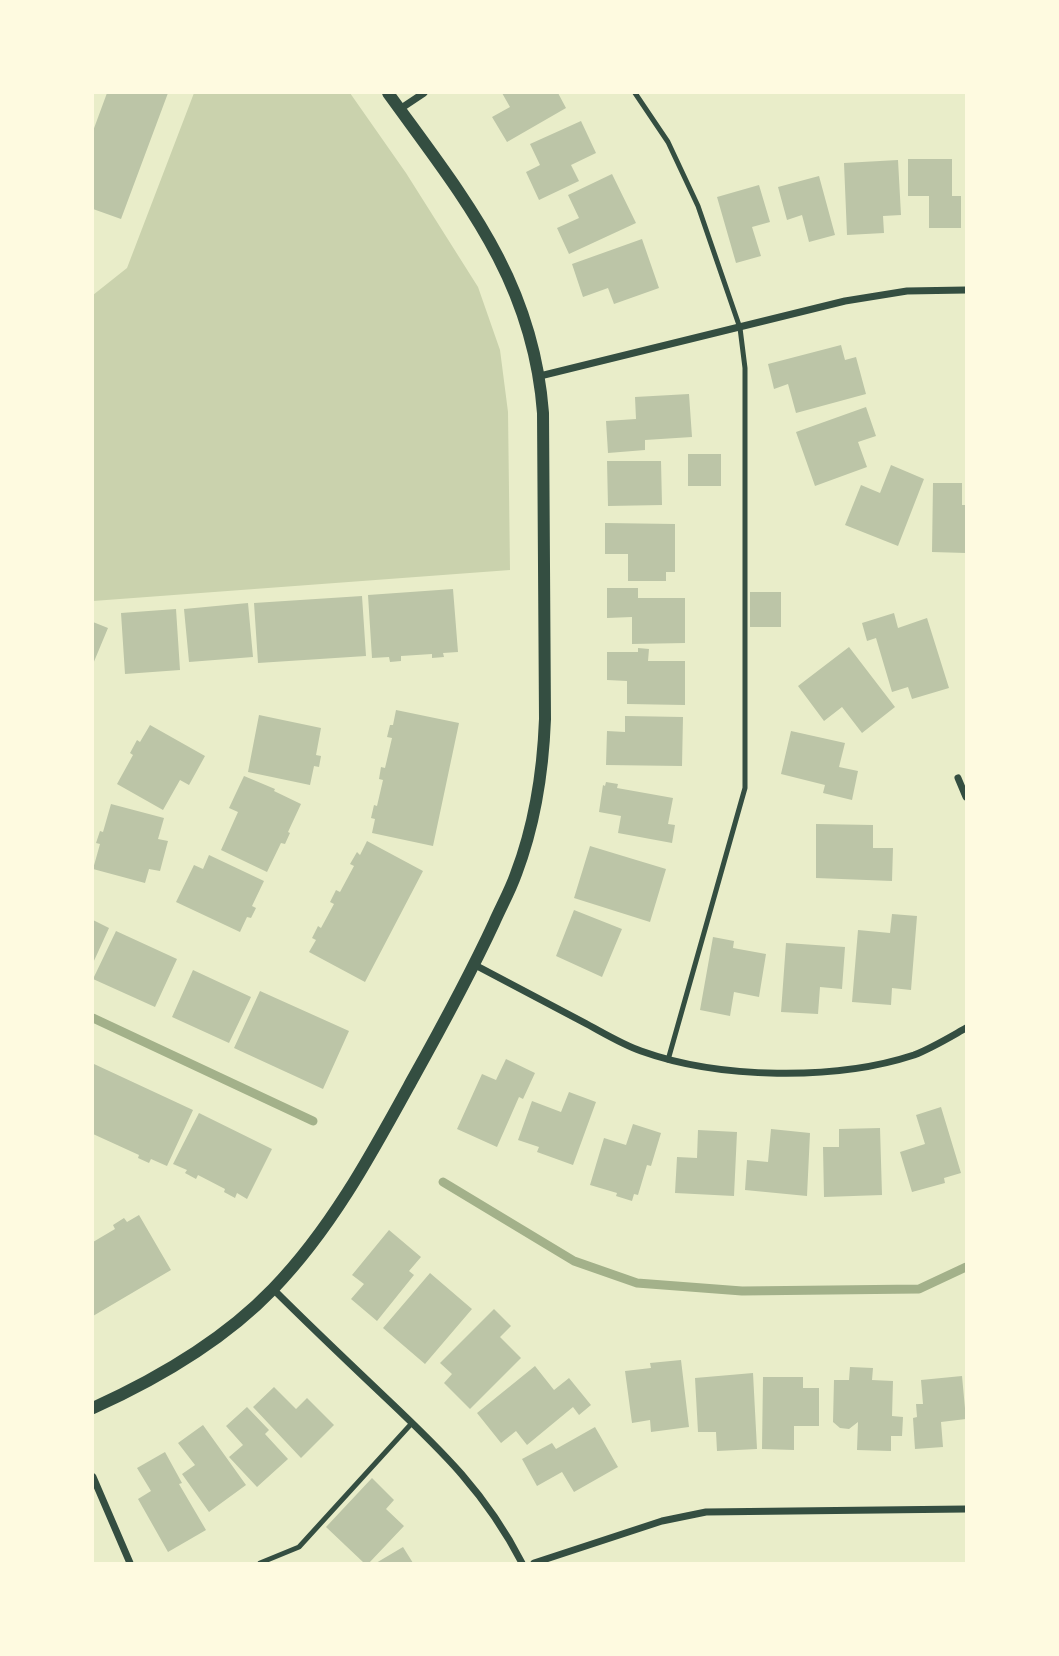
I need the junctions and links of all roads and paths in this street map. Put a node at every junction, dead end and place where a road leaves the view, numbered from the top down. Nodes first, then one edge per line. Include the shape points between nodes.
1 (388, 93) edge
2 (424, 93) edge
3 (635, 93) edge
4 (400, 109) junction
5 (966, 290) edge
6 (740, 328) junction
7 (540, 376) junction
8 (958, 778) dead end
9 (966, 797) edge
10 (475, 965) junction
11 (966, 1028) edge
12 (668, 1060) junction
13 (273, 1290) junction
14 (93, 1408) edge
15 (412, 1423) junction
16 (93, 1478) edge
17 (966, 1509) edge
18 (130, 1563) edge
19 (260, 1563) edge
20 (522, 1563) edge
21 (534, 1563) edge

1 - 4 street
2 - 4 street
3 - 6 lane via 684,170
4 - 7 street via 475,213 498,255 519,300
5 - 6 street via 884,294
6 - 7 street
6 - 12 lane via 745,368 745,788
7 - 10 street via 544,752 516,875
8 - 9 street
10 - 12 street via 638,1050
10 - 13 street via 356,1180 323,1231
11 - 12 street via 917,1054 836,1070 742,1072
13 - 14 street via 188,1357
13 - 15 street
15 - 19 lane via 299,1547
15 - 20 street via 473,1486
16 - 18 street
17 - 21 street via 706,1512 662,1521

